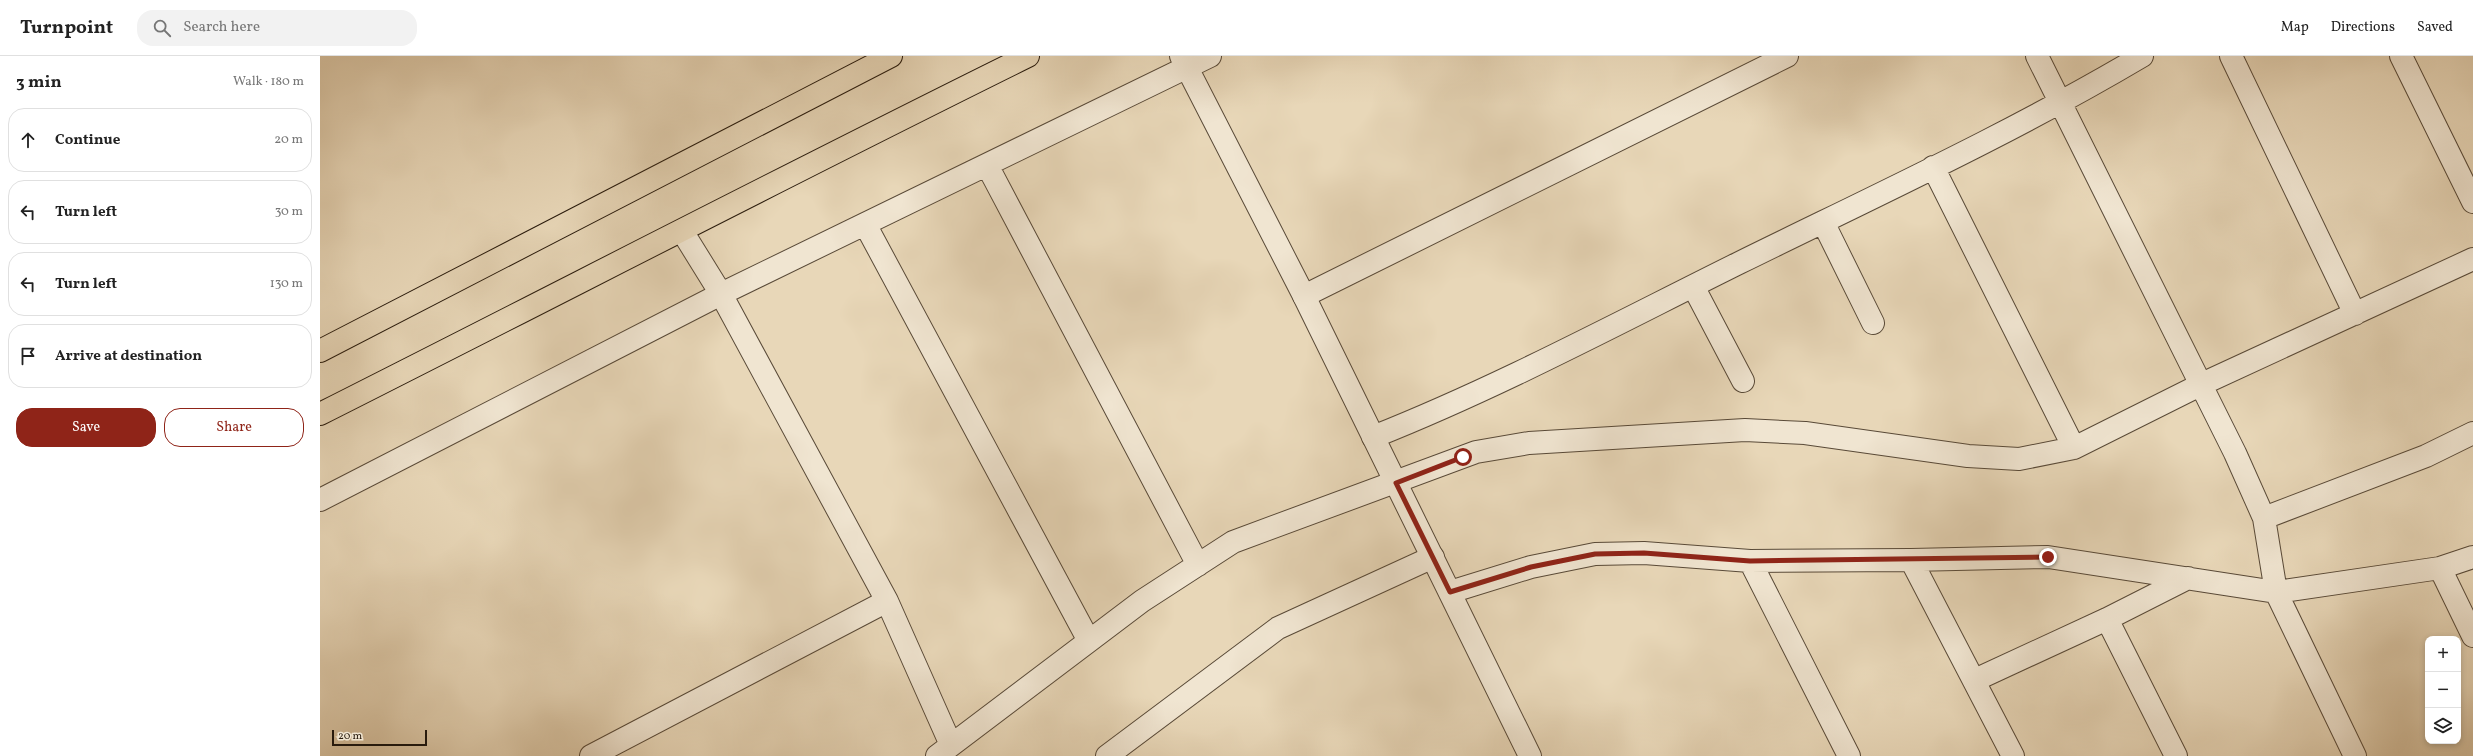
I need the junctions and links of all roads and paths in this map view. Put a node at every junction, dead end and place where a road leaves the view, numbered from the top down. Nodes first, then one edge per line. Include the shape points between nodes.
1 (891, 56) edge
2 (1028, 56) edge
3 (1210, 56) edge
4 (1787, 56) edge
5 (2037, 56) edge
6 (2142, 56) edge
7 (2230, 56) edge
8 (2401, 56) edge
9 (1184, 62) edge
10 (2061, 104) junction
11 (987, 164) junction
12 (1933, 167) junction
13 (2473, 202) edge
14 (1823, 222) junction
15 (866, 224) junction
16 (682, 231) junction
17 (2473, 259) edge
18 (1693, 286) junction
19 (721, 294) junction
20 (1304, 296) junction
21 (2355, 314) junction
22 (1873, 323) dead end
23 (320, 351) edge
24 (1743, 381) dead end
25 (2202, 384) junction
26 (320, 414) edge
27 (2473, 433) edge
28 (1373, 437) junction
29 (2074, 448) junction
30 (1396, 483) junction
31 (320, 500) edge
32 (2266, 525) junction
33 (1433, 557) junction
34 (2473, 557) edge
35 (1911, 560) junction
36 (1750, 561) junction
37 (1198, 565) junction
38 (2440, 568) junction
39 (2188, 578) junction
40 (2275, 582) junction
41 (1450, 592) junction
42 (887, 601) junction
43 (2107, 619) junction
44 (2473, 636) edge
45 (1089, 641) junction
46 (1975, 680) junction
47 (944, 751) edge
48 (591, 756) edge
49 (1107, 756) edge
50 (1530, 756) edge
51 (1849, 756) edge
52 (2013, 756) edge
53 (2176, 756) edge
54 (2354, 756) edge

1 - 23 main road
2 - 16 main road via 757,190
3 - 9 street
4 - 20 street
5 - 10 street
6 - 10 street
7 - 21 street
8 - 13 street
9 - 11 street
9 - 20 street
10 - 12 street
10 - 25 street
11 - 15 street
11 - 37 street
12 - 14 street
12 - 29 street
14 - 18 street
14 - 22 street
15 - 19 street
15 - 45 street
16 - 19 street
16 - 26 main road
17 - 21 street
18 - 24 street
18 - 28 street via 1447,407
19 - 31 street
19 - 42 street
20 - 28 street
21 - 25 street
25 - 29 street
25 - 32 street
27 - 32 street
28 - 30 street
29 - 30 street via 2019,460 1968,456 1805,432 1746,430 1529,443 1476,452
30 - 33 street
30 - 37 street via 1337,502 1233,542
32 - 40 street
33 - 41 street
33 - 49 street via 1278,628
34 - 38 street
35 - 36 street
35 - 39 street via 2048,557
35 - 46 street
36 - 41 street via 1644,553 1595,554 1531,567
36 - 51 street
37 - 45 street via 1142,601
38 - 40 street
38 - 44 street
39 - 40 street
39 - 43 street
40 - 54 street
41 - 50 street
42 - 47 street
42 - 48 street
43 - 46 street
43 - 53 street
45 - 47 street
46 - 52 street

